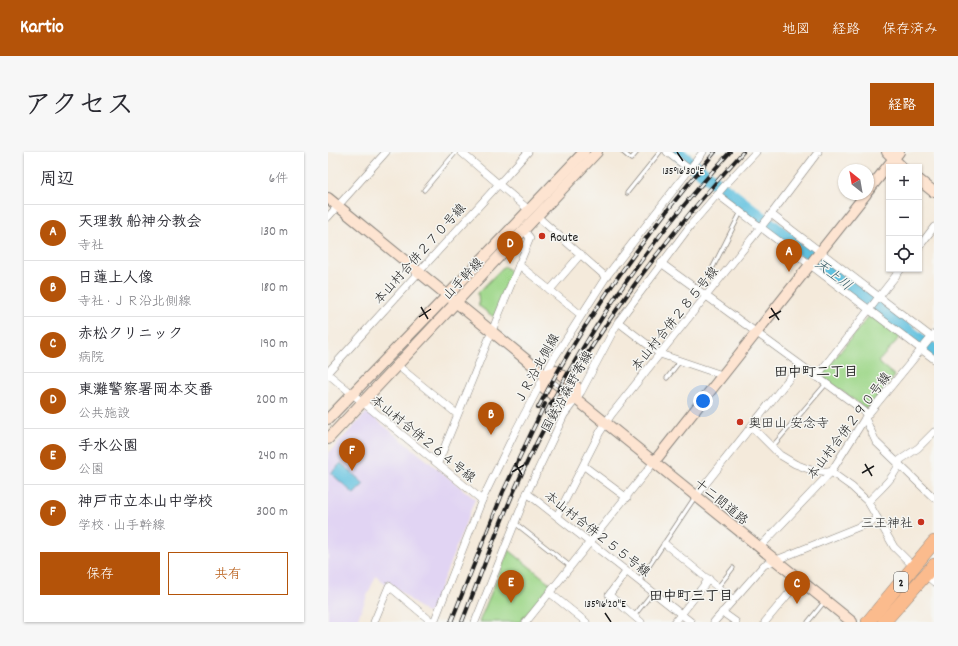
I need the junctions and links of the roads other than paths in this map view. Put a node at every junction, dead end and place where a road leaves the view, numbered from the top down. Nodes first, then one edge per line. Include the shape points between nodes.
1 (386, 152) edge
2 (456, 152) edge
3 (461, 152) edge
4 (528, 152) edge
5 (584, 152) edge
6 (597, 152) edge
7 (623, 152) edge
8 (637, 152) edge
9 (660, 152) edge
10 (667, 152) edge
11 (703, 152) edge
12 (756, 152) edge
13 (818, 152) edge
14 (893, 155) edge
15 (900, 164) edge
16 (689, 169) junction
17 (874, 182) edge
18 (922, 182) edge
19 (499, 184) junction
20 (424, 190) dead end
21 (934, 192) edge
22 (627, 193) dead end
23 (717, 194) junction
24 (328, 198) edge
25 (861, 200) edge
26 (338, 206) junction
27 (529, 210) junction
28 (741, 212) junction
29 (770, 216) junction
30 (328, 217) edge
31 (538, 217) junction
32 (761, 227) junction
33 (934, 228) edge
34 (524, 230) junction
35 (922, 243) edge
36 (820, 252) junction
37 (581, 254) junction
38 (661, 263) junction
39 (810, 265) junction
40 (519, 266) junction
41 (713, 267) dead end
42 (418, 271) junction
43 (899, 272) edge
44 (606, 277) junction
45 (550, 290) junction
46 (448, 296) junction
47 (706, 296) junction
48 (879, 297) junction
49 (456, 304) junction
50 (869, 309) junction
51 (581, 315) junction
52 (618, 322) junction
53 (492, 332) junction
54 (756, 332) junction
55 (933, 336) edge
56 (922, 349) junction
57 (660, 354) junction
58 (934, 359) edge
59 (680, 361) junction
60 (800, 365) junction
61 (398, 366) junction
62 (328, 373) edge
63 (545, 375) junction
64 (722, 375) junction
65 (816, 377) junction
66 (667, 378) dead end
67 (826, 384) junction
68 (352, 393) junction
69 (576, 399) junction
70 (362, 403) junction
71 (458, 414) junction
72 (867, 416) junction
73 (328, 419) edge
74 (606, 424) junction
75 (751, 426) junction
76 (934, 432) edge
77 (328, 439) edge
78 (772, 447) junction
79 (654, 462) junction
80 (438, 463) junction
81 (899, 465) junction
82 (584, 466) junction
83 (831, 472) junction
84 (527, 493) junction
85 (696, 496) junction
86 (627, 498) junction
87 (934, 498) edge
88 (482, 500) junction
89 (868, 502) junction
90 (557, 516) junction
91 (878, 519) junction
92 (515, 523) junction
93 (934, 542) edge
94 (590, 543) junction
95 (664, 544) junction
96 (759, 548) junction
97 (774, 561) junction
98 (913, 566) junction
99 (571, 567) junction
100 (733, 568) dead end
101 (626, 572) junction
102 (931, 574) edge
103 (709, 579) junction
104 (800, 580) junction
105 (640, 581) junction
106 (718, 587) junction
107 (653, 592) junction
108 (550, 593) junction
109 (732, 599) junction
110 (825, 601) junction
111 (722, 612) junction
112 (681, 614) junction
113 (634, 616) junction
114 (890, 620) edge
115 (374, 622) edge
116 (433, 622) edge
117 (475, 622) edge
118 (526, 622) edge
119 (586, 622) edge
120 (641, 622) edge
121 (675, 622) edge
122 (691, 622) edge
123 (714, 622) edge
124 (736, 622) edge
125 (765, 622) edge
126 (808, 622) edge
127 (852, 622) edge
128 (868, 622) edge

1 - 26 street
2 - 20 lane
3 - 19 street
4 - 19 street, 本山村合併２７０号線
5 - 27 street, 山手幹線
6 - 31 street, 山手幹線
7 - 8 lane via 631,159
9 - 22 lane
10 - 16 street
11 - 16 street, ＪＲ沿北側線
12 - 23 street, 国鉄沿森野寄線
13 - 29 street, 本山村合併２８５号線
14 - 15 street
14 - 17 street
16 - 44 street, ＪＲ沿北側線
18 - 21 street
19 - 27 street
19 - 42 street, 本山村合併２７０号線
23 - 28 street
23 - 38 street, 国鉄沿森野寄線
24 - 26 street
25 - 36 street
26 - 30 street
26 - 42 street
27 - 46 street, 山手幹線
28 - 32 street
28 - 41 lane
29 - 32 street, 本山村合併２８５号線
29 - 36 street
31 - 34 street, 山手幹線
31 - 37 street
32 - 39 street
32 - 47 street, 本山村合併２８５号線
33 - 35 street
34 - 40 street via 530,238
34 - 49 street, 山手幹線
36 - 39 street
36 - 48 street
37 - 44 street
37 - 45 street
38 - 47 street
38 - 52 street, 国鉄沿森野寄線
39 - 50 street
39 - 54 street
40 - 45 street
40 - 53 street
42 - 46 street
42 - 62 street, 本山村合併２７０号線
43 - 48 street
44 - 51 street, ＪＲ沿北側線
45 - 51 street
46 - 49 street
46 - 68 street, 山手幹線
47 - 54 street
47 - 57 street, 本山村合併２８５号線
48 - 50 street
48 - 55 street
49 - 53 street
49 - 61 street, 山手幹線
50 - 56 street
50 - 65 street
51 - 63 street, ＪＲ沿北側線
52 - 57 street
52 - 69 street, 国鉄沿森野寄線
53 - 63 street
53 - 71 street
54 - 60 street
54 - 64 street
55 - 56 street, 本山村合併２９０号線
56 - 58 street
56 - 72 street, 本山村合併２９０号線
57 - 59 street
57 - 74 street, 本山村合併２８５号線
59 - 64 street
59 - 66 lane
60 - 65 street
60 - 75 street
61 - 70 street, 山手幹線
61 - 71 street
62 - 68 street, 本山村合併２６４号線
63 - 69 street via 556,371 576,386
63 - 69 street via 545,389 564,404
63 - 88 street, ＪＲ沿北側線
64 - 79 street
65 - 67 street
67 - 72 street
67 - 78 lane
68 - 70 street, 本山村合併２６４号線
68 - 73 street, 山手幹線
69 - 74 street, 十二間道路
69 - 84 street, 国鉄沿森野寄線 via 564,415
70 - 77 street, 山手幹線
70 - 80 street, 本山村合併２６４号線
71 - 80 street
72 - 81 street via 876,442
72 - 83 street, 本山村合併２９０号線
74 - 79 street, 十二間道路
74 - 82 street, 本山村合併２８５号線
75 - 78 street
75 - 85 street
76 - 81 street via 918,448 900,460
78 - 83 street via 795,464 811,470
79 - 85 street, 十二間道路
79 - 86 street
80 - 88 street, 本山村合併２６４号線
81 - 87 street
81 - 89 street
82 - 86 street
82 - 90 street, 本山村合併２８５号線
83 - 89 street via 842,478
83 - 96 street, 本山村合併２９０号線
84 - 90 street, 本山村合併２５５号線
84 - 92 street, 国鉄沿森野寄線
85 - 95 lane
85 - 96 street, 十二間道路
86 - 94 street
88 - 116 street, ＪＲ沿北側線
89 - 91 street
90 - 94 street, 本山村合併２５５号線
91 - 97 street
91 - 98 street via 894,547
92 - 99 lane
92 - 117 street, 国鉄沿森野寄線
93 - 98 highway, 2
94 - 99 street
94 - 101 street, 本山村合併２５５号線
95 - 103 street
95 - 105 lane
96 - 97 street, 十二間道路
97 - 104 street, 十二間道路
97 - 109 street via 764,565
98 - 128 highway, 2
99 - 108 street
100 - 106 lane
101 - 105 street, 本山村合併２５５号線
101 - 113 street via 609,595
102 - 114 highway, 2
103 - 106 street
103 - 112 street
104 - 110 street, 十二間道路
104 - 125 street
105 - 107 street, 本山村合併２５５号線
106 - 109 street
107 - 112 street, 本山村合併２５５号線
107 - 113 lane
108 - 118 street
108 - 119 street
109 - 111 street
110 - 126 lane
110 - 127 street, 十二間道路
111 - 123 street
111 - 124 street
112 - 121 street
112 - 122 street, 本山村合併２５５号線
113 - 120 street
115 - 116 street via 389,586

